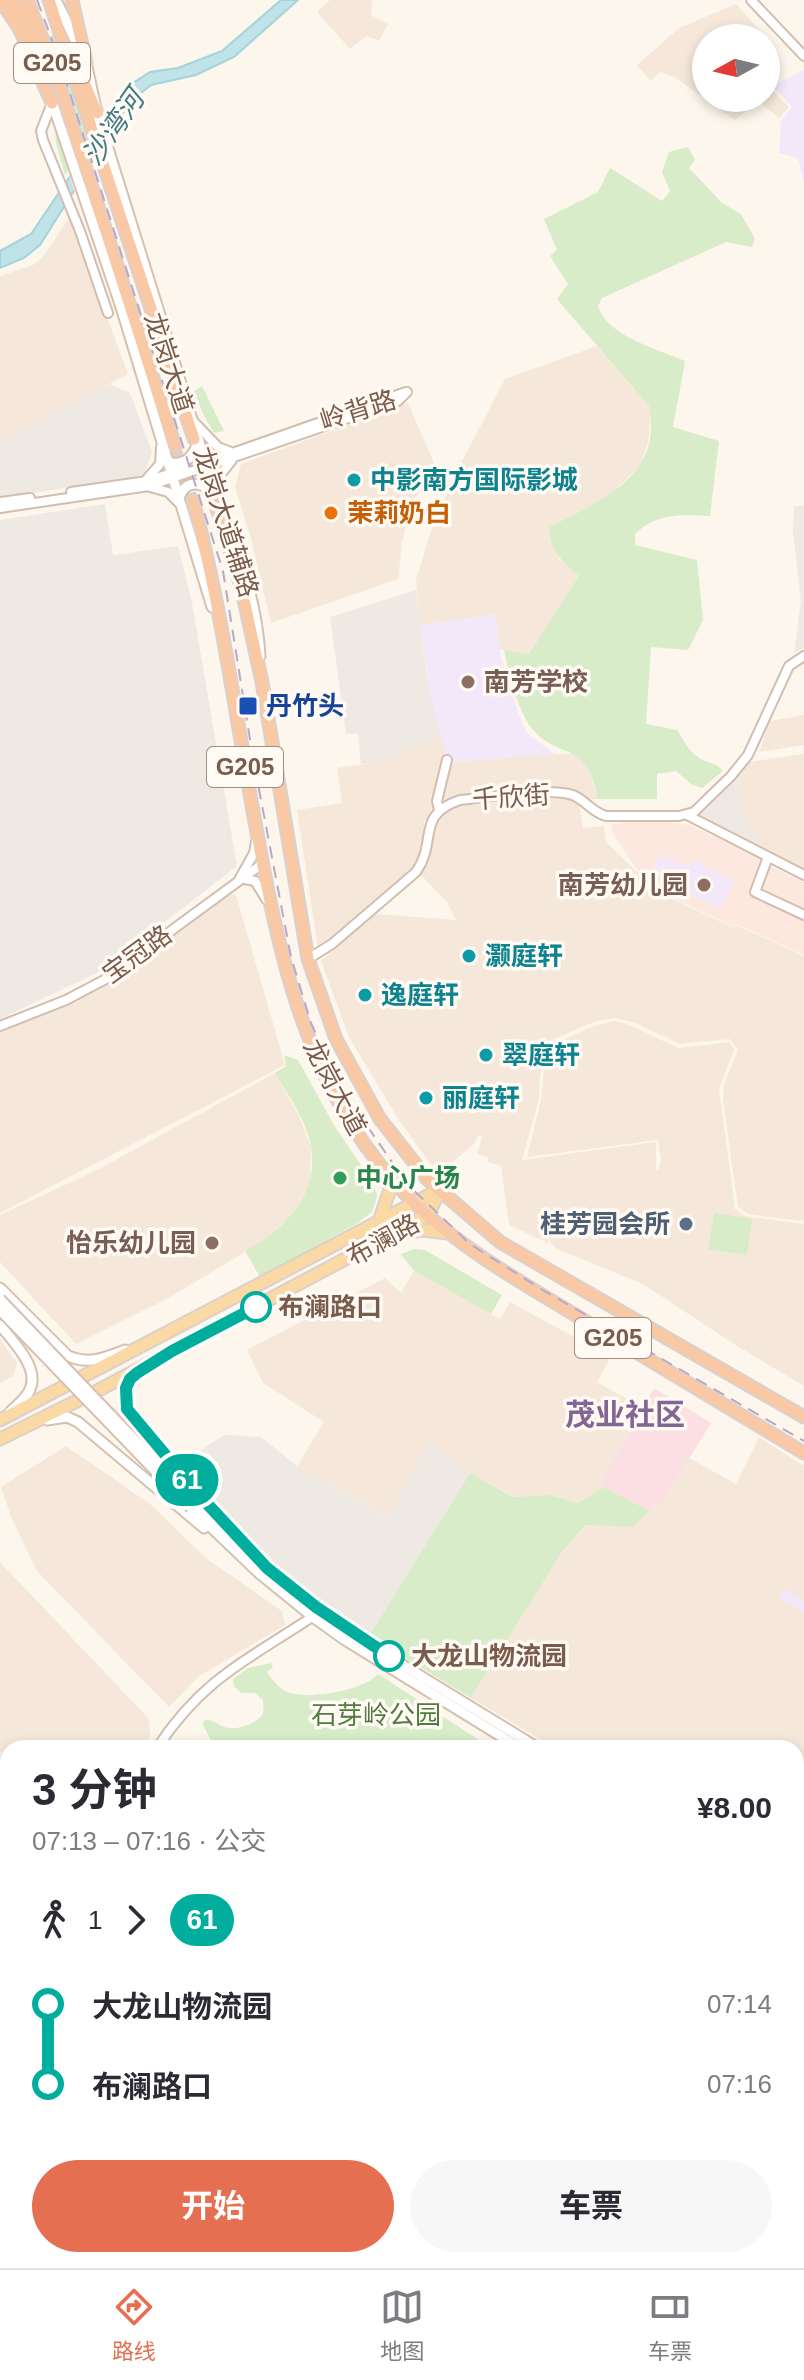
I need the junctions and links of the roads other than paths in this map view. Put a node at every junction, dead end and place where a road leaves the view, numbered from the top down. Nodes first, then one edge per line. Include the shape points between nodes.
1 (0, 0) edge
2 (11, 0) edge
3 (24, 0) edge
4 (49, 0) edge
5 (56, 0) edge
6 (72, 0) edge
7 (751, 0) edge
8 (23, 23) joint
9 (804, 56) edge
10 (86, 62) junction
11 (87, 101) junction
12 (52, 103) junction
13 (97, 113) junction
14 (43, 123) junction
15 (67, 129) junction
16 (84, 191) junction
17 (107, 236) junction
18 (147, 285) junction
19 (125, 305) junction
20 (108, 313) dead end
21 (193, 420) junction
22 (314, 427) junction
23 (196, 440) junction
24 (161, 442) junction
25 (175, 446) tunnel mouth
26 (165, 455) junction
27 (232, 456) junction
28 (207, 465) junction
29 (172, 476) junction
30 (144, 484) junction
31 (216, 496) junction
32 (179, 497) junction
33 (193, 501) tunnel mouth
34 (0, 505) edge
35 (184, 513) junction
36 (804, 656) edge
37 (228, 670) junction
38 (447, 760) dead end
39 (439, 810) junction
40 (687, 815) junction
41 (255, 821) junction
42 (768, 857) junction
43 (262, 864) junction
44 (804, 875) edge
45 (240, 878) junction
46 (272, 911) junction
47 (804, 915) edge
48 (308, 959) junction
49 (0, 1026) edge
50 (384, 1166) junction
51 (440, 1190) junction
52 (414, 1202) junction
53 (428, 1215) junction
54 (379, 1222) junction
55 (449, 1233) junction
56 (391, 1236) junction
57 (297, 1264) junction
58 (306, 1280) junction
59 (0, 1288) edge
60 (0, 1299) edge
61 (0, 1310) edge
62 (0, 1325) edge
63 (165, 1334) junction
64 (172, 1351) junction
65 (804, 1417) edge
66 (0, 1420) edge
67 (5, 1436) edge
68 (804, 1453) edge
69 (194, 1506) junction
70 (264, 1571) junction
71 (317, 1614) junction
72 (162, 1740) edge
73 (507, 1740) edge
74 (525, 1740) edge

1 - 12 highway via 19,28
2 - 8 highway
3 - 12 highway
3 - 15 highway, G205 via 52,63
4 - 11 highway, G205
5 - 10 main road, 龙岗大道辅路
6 - 10 highway
7 - 9 street
8 - 12 main road, 龙岗大道辅路
10 - 13 main road, 龙岗大道辅路
11 - 13 highway
11 - 18 highway, G205
12 - 14 street
12 - 15 main road, 龙岗大道辅路
13 - 18 main road, 龙岗大道辅路
14 - 15 street
14 - 20 street via 43,140
15 - 16 main road, 龙岗大道辅路
15 - 17 highway, G205
16 - 17 highway
16 - 19 main road, 龙岗大道辅路
17 - 19 highway, G205
18 - 21 main road, 龙岗大道辅路
18 - 23 highway, 龙岗大道 / G205
19 - 24 main road, 龙岗大道辅路
19 - 25 highway, 龙岗大道 / G205
21 - 23 main road, 龙岗大道辅路
21 - 27 street
22 - 22 street, 岭背路 via 398,401 407,392
22 - 27 street, 岭背路
23 - 26 main road via 187,461 170,463
23 - 28 main road, 龙岗大道辅路
24 - 26 main road, 龙岗大道辅路
24 - 30 street via 161,462
26 - 29 main road, 龙岗大道辅路
27 - 28 street, 岭背路
27 - 31 street
28 - 29 street, 岭背路
28 - 31 main road, 龙岗大道辅路
29 - 30 street, 岭背路
29 - 32 main road, 龙岗大道辅路
30 - 34 street, 岭背路
30 - 35 street via 168,492
31 - 32 main road via 192,484
31 - 48 highway, 龙岗大道 / G205 via 262,682
32 - 35 main road, 龙岗大道辅路
33 - 37 highway, 龙岗大道 / G205
35 - 37 main road, 龙岗大道辅路
36 - 40 street via 789,666 748,755 706,802
37 - 41 highway, 龙岗大道 / G205
38 - 39 street
39 - 40 street, 千欣街 via 460,800 555,793 574,795 606,816
39 - 48 street, 千欣街 via 416,872
40 - 42 street
41 - 43 highway, 龙岗大道 / G205
41 - 45 street via 254,853
42 - 44 street
42 - 47 street via 755,892
43 - 45 street, 宝冠路
43 - 46 highway, 龙岗大道 / G205
45 - 46 street via 260,886
45 - 49 street, 宝冠路 via 104,980
46 - 50 highway, 龙岗大道 / G205 via 295,1006 313,1053 359,1135
48 - 51 highway, 龙岗大道 / G205 via 357,1081 405,1152
50 - 52 highway, 龙岗大道 / G205
50 - 54 main road via 390,1189
51 - 52 main road, 布澜路
51 - 53 main road, 布澜路
51 - 65 highway, 龙岗大道 / G205 via 500,1242
52 - 53 highway, 龙岗大道 / G205
52 - 54 main road, 布澜路
53 - 55 highway, 龙岗大道 / G205
53 - 56 main road, 布澜路
54 - 57 main road, 布澜路
55 - 56 main road via 423,1230
55 - 68 highway, 龙岗大道 / G205 via 505,1274
56 - 58 main road, 布澜路
57 - 58 main road
57 - 63 main road, 布澜路
58 - 64 main road, 布澜路
59 - 63 main road via 59,1349 77,1360 101,1359
60 - 69 main road, bridge
61 - 69 main road, bridge
62 - 66 main road via 32,1376 27,1396
63 - 66 main road, 布澜路
64 - 67 main road, 布澜路
64 - 70 main road via 130,1379 124,1395 127,1409
67 - 70 main road via 62,1416 78,1422
69 - 70 main road
70 - 71 main road
71 - 72 street via 212,1682
71 - 73 main road via 345,1640
71 - 74 main road

